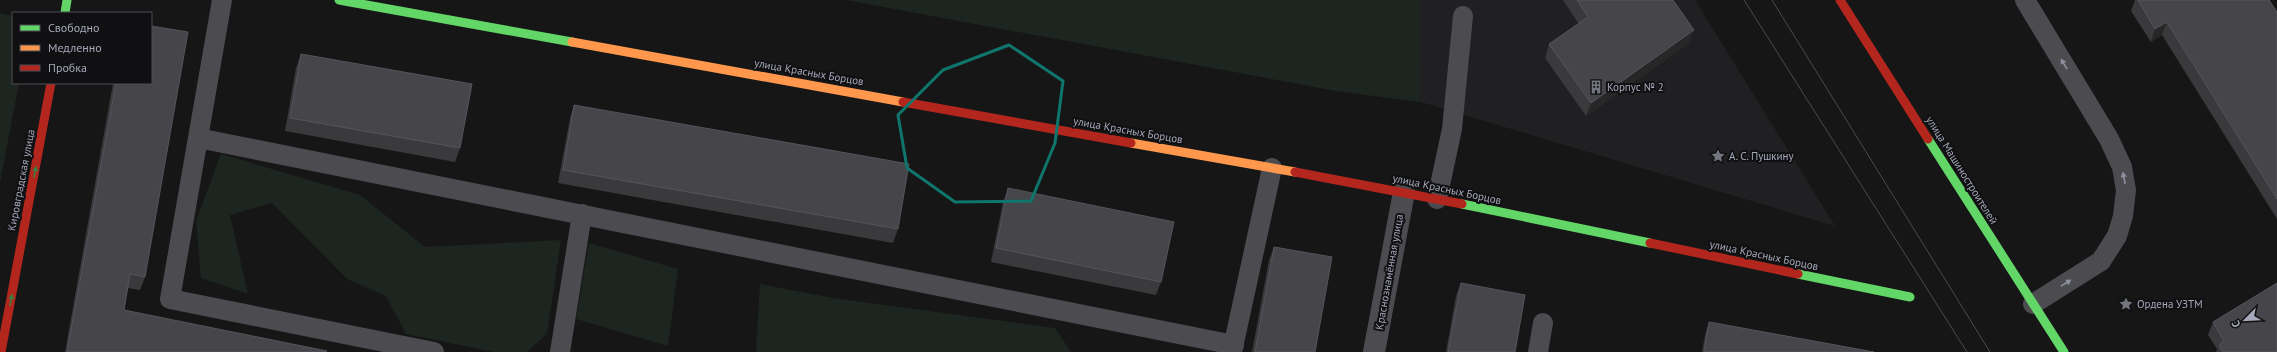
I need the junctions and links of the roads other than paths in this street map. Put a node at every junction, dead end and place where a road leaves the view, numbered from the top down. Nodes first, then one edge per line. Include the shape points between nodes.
1 (67, 0) edge
2 (222, 0) edge
3 (339, 0) edge
4 (1840, 0) edge
5 (2025, 0) edge
6 (65, 12) edge
7 (1463, 16) dead end
8 (52, 84) edge
9 (198, 138) junction
10 (1272, 168) junction
11 (1404, 192) junction
12 (1437, 199) junction
13 (582, 214) junction
14 (1910, 298) dead end
15 (2033, 304) junction
16 (1543, 323) dead end
17 (381, 347) edge
18 (1233, 349) edge
19 (1, 352) edge
20 (434, 352) edge
21 (560, 352) edge
22 (1374, 352) edge
23 (1538, 352) edge
24 (2064, 352) edge

1 - 6 street
2 - 9 lane
3 - 10 street, улица Красных Борцов
4 - 15 street, улица Машиностроителей
15 -> 5 lane via 2101,261 2117,236 2123,216 2126,190 2122,167 2109,139
7 - 12 lane via 1452,129
19 -> 8 street, Кировградская улица
9 - 13 lane
9 - 17 lane via 170,299
10 - 11 street, улица Красных Борцов
10 - 18 lane
11 - 12 street, улица Красных Борцов
11 - 22 street, Краснознамённая улица
12 - 14 street, улица Красных Борцов
13 - 18 lane
13 - 21 lane
15 - 24 street, улица Машиностроителей
16 - 23 lane
17 - 20 lane

